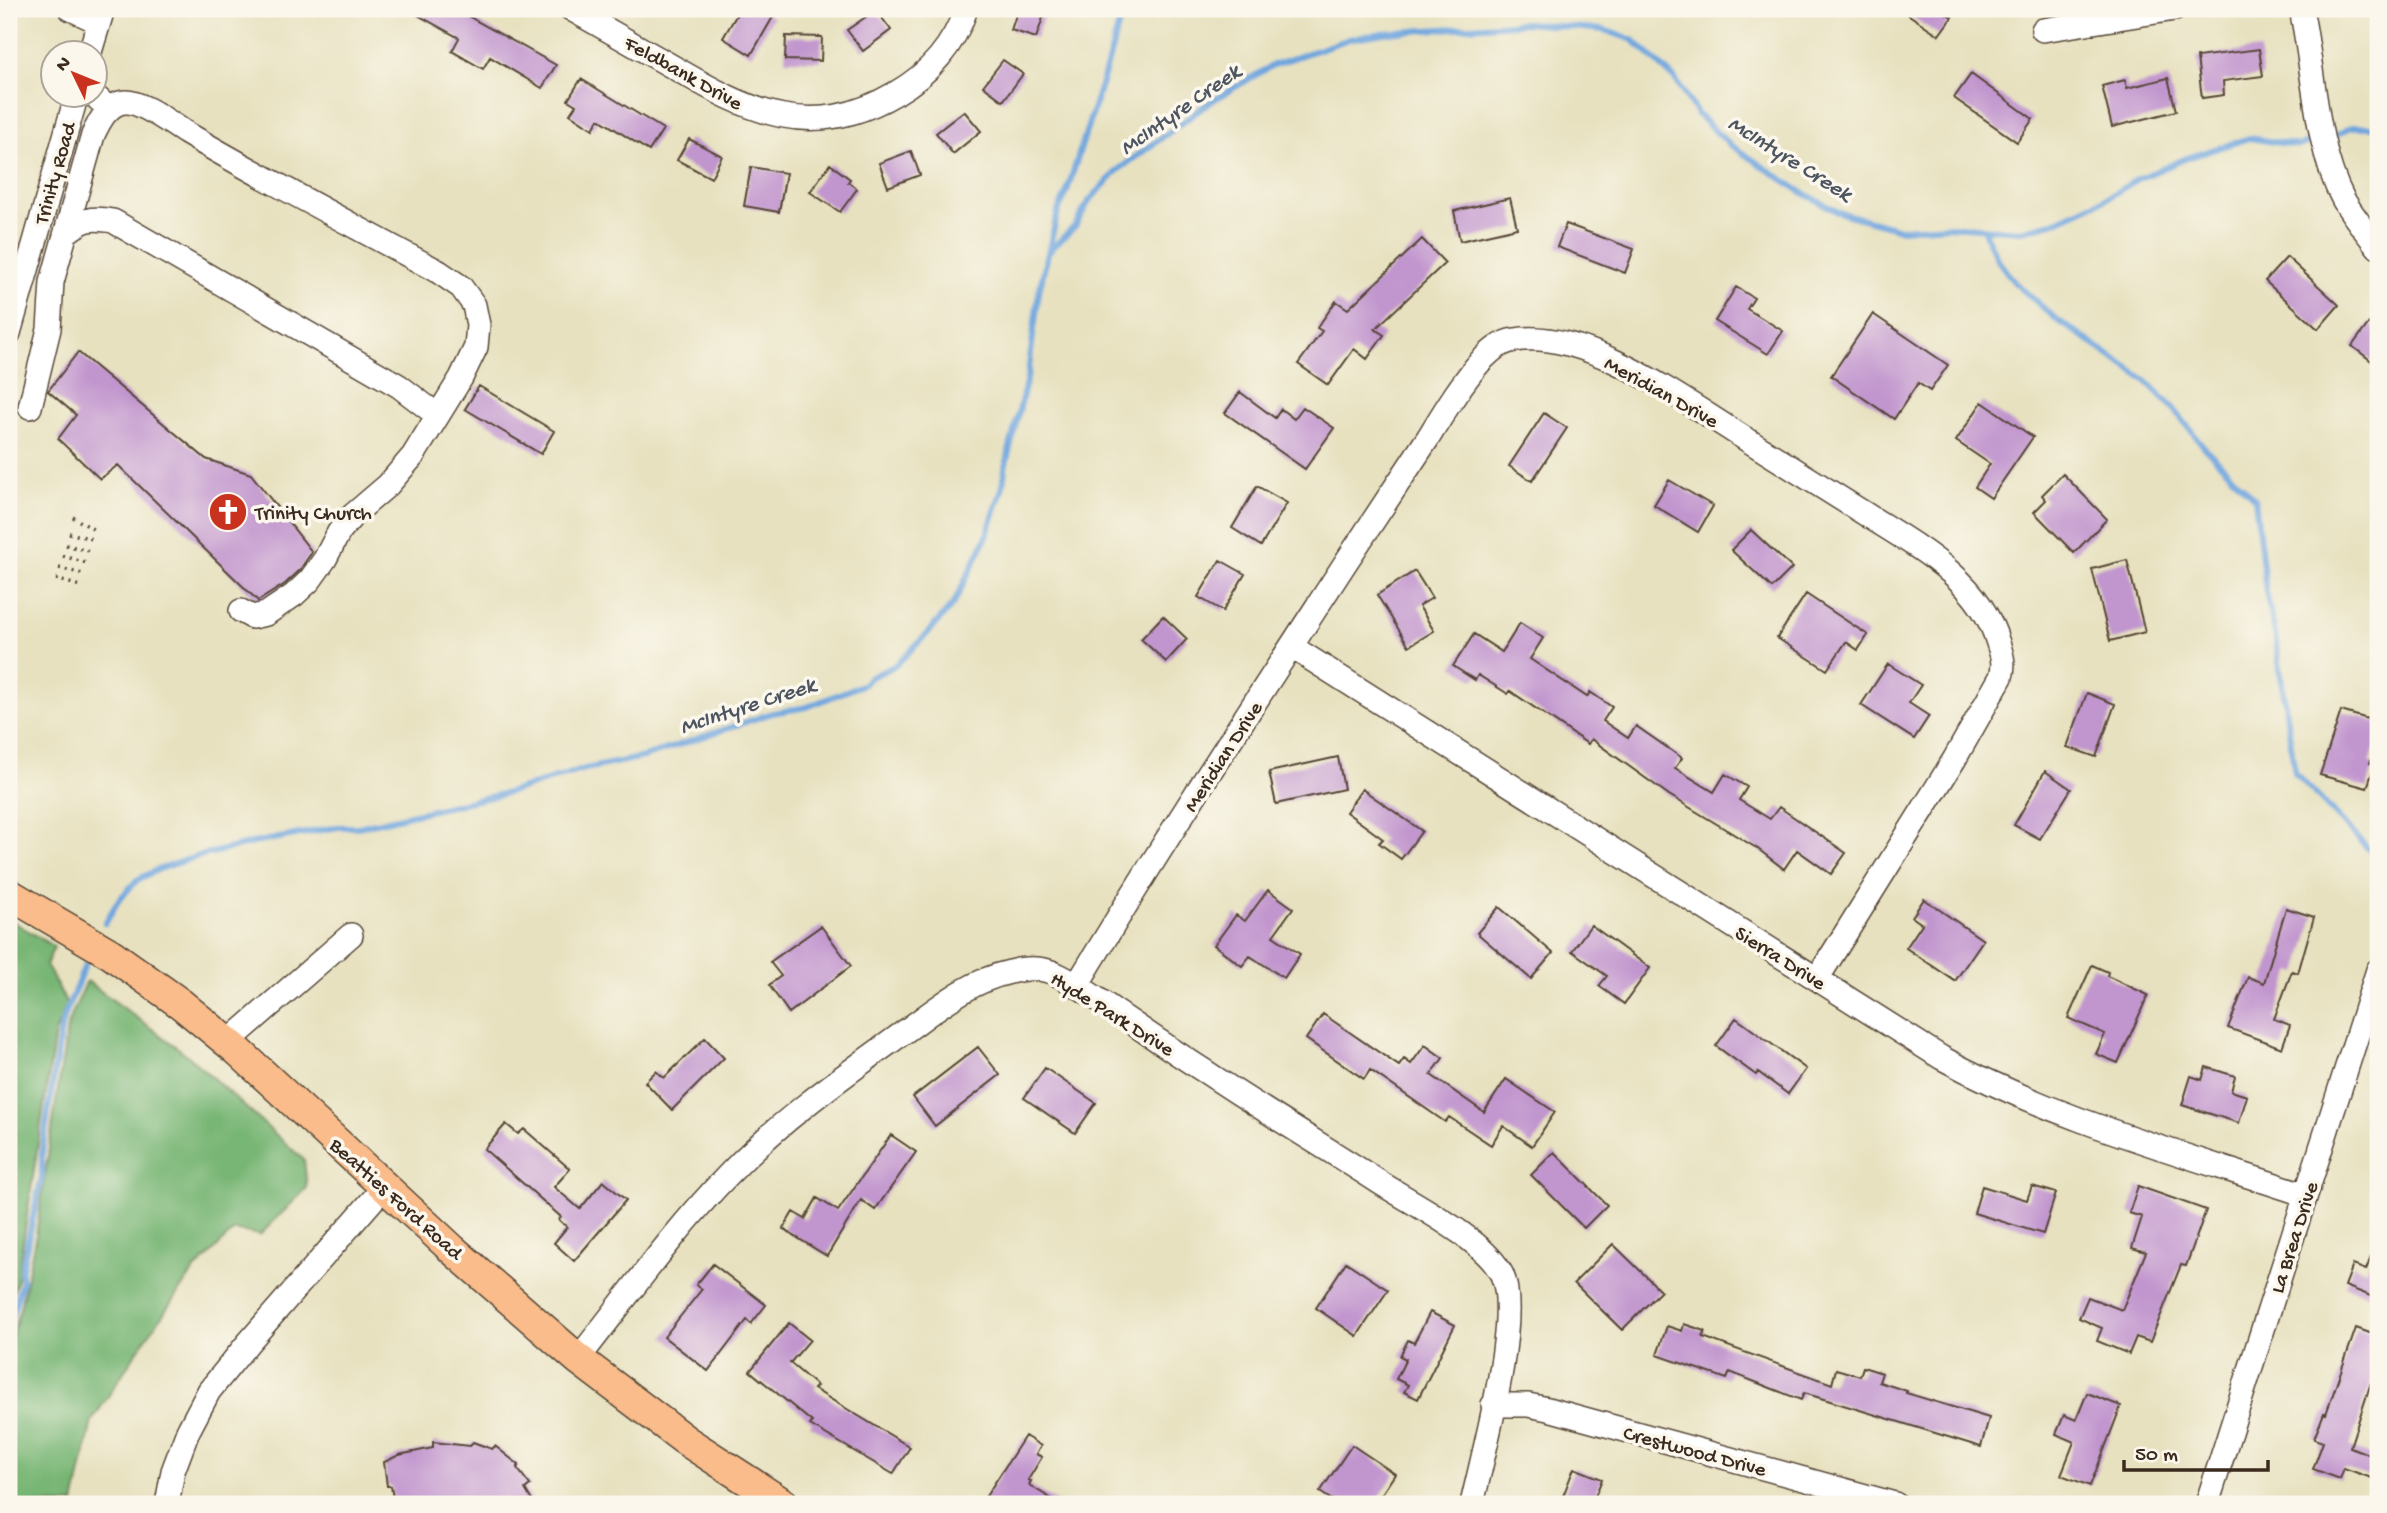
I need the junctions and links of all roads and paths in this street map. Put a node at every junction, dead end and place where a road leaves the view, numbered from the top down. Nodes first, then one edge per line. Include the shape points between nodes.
1 (71, 9) edge
2 (571, 9) edge
3 (966, 9) edge
4 (2301, 9) edge
5 (2164, 10) edge
6 (101, 15) edge
7 (2043, 30) dead end
8 (94, 38) edge
9 (108, 102) edge
10 (73, 108) edge
11 (100, 108) edge
12 (66, 233) junction
13 (2378, 247) edge
14 (9, 332) edge
15 (30, 407) dead end
16 (437, 415) junction
17 (73, 517) dead end
18 (96, 531) dead end
19 (69, 533) dead end
20 (92, 539) dead end
21 (66, 545) dead end
22 (89, 551) dead end
23 (63, 556) dead end
24 (86, 563) dead end
25 (59, 568) dead end
26 (83, 574) dead end
27 (56, 579) dead end
28 (80, 586) dead end
29 (241, 611) dead end
30 (1292, 647) junction
31 (9, 894) edge
32 (351, 934) dead end
33 (2378, 970) edge
34 (1817, 979) junction
35 (1077, 985) junction
36 (228, 1043) junction
37 (384, 1187) junction
38 (2306, 1195) junction
39 (578, 1359) junction
40 (1493, 1405) junction
41 (167, 1504) edge
42 (784, 1504) edge
43 (1472, 1504) edge
44 (1895, 1504) edge
45 (2207, 1504) edge

1 - 6 street
2 - 3 street, Feldbank Drive via 746,107 807,119 856,111 908,86 943,53
4 - 13 street via 2333,176 2358,223
5 - 7 street
6 - 8 street
9 - 16 street via 140,106 461,287 474,305 476,347
10 - 14 street, Trinity Road
11 - 12 street
12 - 15 street via 52,282 49,328
12 - 16 street via 92,217 113,221 399,386
16 - 29 street via 413,456 339,532 310,580 266,614 252,617
17 - 18 path
19 - 20 path
21 - 22 path
23 - 24 path
25 - 26 path
27 - 28 path
30 - 34 street, Sierra Drive
30 - 34 street, Meridian Drive via 1451,402 1479,364 1496,347 1513,340 1558,342 1628,368 1884,526 1940,564 1978,599 1996,635 2003,670 1954,760
30 - 35 street, Meridian Drive
31 - 36 main road, Beatties Ford Road via 136,971
32 - 36 street
33 - 38 street, La Brea Drive
34 - 38 street, Sierra Drive via 1991,1085
35 - 39 street, Hyde Park Drive via 1055,973 1029,969 991,977 944,1003 825,1089 729,1173
35 - 40 street, Hyde Park Drive via 1491,1258 1506,1284 1508,1301
36 - 37 main road, Beatties Ford Road
37 - 39 main road, Beatties Ford Road
37 - 41 street via 209,1391 173,1471
38 - 45 street, La Brea Drive
39 - 42 main road, Beatties Ford Road via 685,1440
40 - 43 street, Hyde Park Drive
40 - 44 street, Crestwood Drive via 1548,1409

